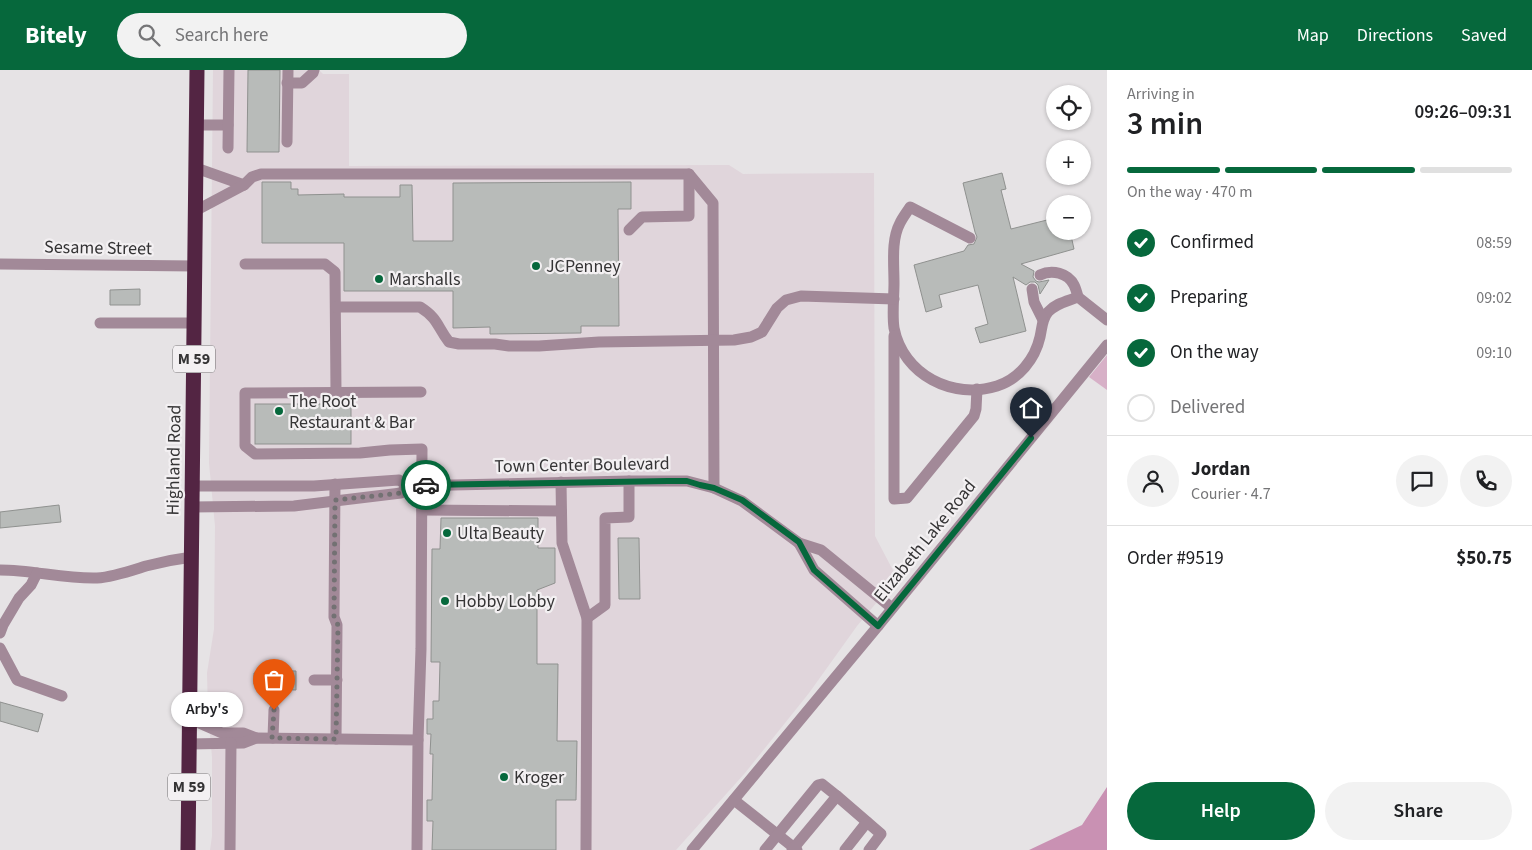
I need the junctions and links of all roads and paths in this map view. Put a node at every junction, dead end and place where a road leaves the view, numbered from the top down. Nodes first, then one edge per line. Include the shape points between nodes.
1 (197, 70) edge
2 (229, 70) edge
3 (288, 70) edge
4 (314, 70) edge
5 (288, 83) junction
6 (196, 125) junction
7 (228, 125) junction
8 (287, 142) dead end
9 (228, 148) dead end
10 (196, 168) junction
11 (689, 174) junction
12 (244, 185) junction
13 (196, 212) junction
14 (628, 230) dead end
15 (970, 238) dead end
16 (0, 264) edge
17 (245, 264) dead end
18 (195, 266) junction
19 (1040, 275) dead end
20 (1032, 289) dead end
21 (1078, 297) junction
22 (894, 299) junction
23 (336, 307) junction
24 (1043, 320) junction
25 (1107, 320) edge
26 (100, 323) dead end
27 (194, 323) junction
28 (894, 327) junction
29 (713, 341) junction
30 (1107, 346) edge
31 (977, 389) junction
32 (336, 392) junction
33 (421, 392) dead end
34 (629, 481) junction
35 (561, 482) junction
36 (335, 484) junction
37 (422, 485) junction
38 (192, 486) junction
39 (408, 486) junction
40 (714, 488) junction
41 (335, 500) junction
42 (192, 507) junction
43 (422, 510) junction
44 (562, 511) junction
45 (799, 542) junction
46 (192, 557) junction
47 (0, 570) edge
48 (37, 573) junction
49 (892, 608) junction
50 (587, 618) junction
51 (878, 626) junction
52 (0, 633) edge
53 (0, 648) edge
54 (314, 680) dead end
55 (337, 680) junction
56 (62, 696) dead end
57 (274, 710) dead end
58 (190, 719) junction
59 (256, 738) junction
60 (272, 738) junction
61 (336, 739) junction
62 (418, 740) junction
63 (231, 743) junction
64 (190, 744) junction
65 (837, 796) junction
66 (734, 800) junction
67 (867, 822) junction
68 (778, 834) junction
69 (794, 849) edge
70 (188, 850) edge
71 (230, 850) edge
72 (417, 850) edge
73 (586, 850) edge
74 (692, 850) edge
75 (765, 850) edge
76 (845, 850) edge
77 (869, 850) edge

1 - 6 highway, Highland Road / M 59
2 - 7 street
3 - 5 street
4 - 5 street via 302,83
5 - 8 street
6 - 7 street
6 - 10 highway, Highland Road / M 59
7 - 9 street
10 - 12 street
10 - 13 highway, Highland Road / M 59
11 - 12 street via 261,174
11 - 14 street via 689,216 642,217
11 - 29 street via 713,203
12 - 13 street
13 - 18 highway, Highland Road / M 59
15 - 22 street via 910,206 895,239
16 - 18 street, Sesame Street
17 - 23 street via 325,264 336,272
18 - 27 highway, Highland Road / M 59
19 - 21 street via 1060,273 1074,283
20 - 24 street
21 - 24 street via 1053,308
21 - 25 street
22 - 28 street
22 - 29 street via 801,296 786,300 777,308 762,332 751,337
23 - 29 street via 420,307 438,322 449,342 459,344 539,346
23 - 32 street
24 - 31 street via 1036,350 1023,370 999,385
26 - 27 street
27 - 38 highway, Highland Road / M 59
28 - 31 street via 906,356 923,374 949,386
28 - 31 street via 894,499 908,498 974,416
29 - 40 street
30 - 49 street, Elizabeth Lake Road
32 - 33 street
32 - 37 street via 245,393 245,446 255,454 422,449
34 - 35 street, Town Center Boulevard
34 - 40 street, Town Center Boulevard via 687,481
34 - 50 street via 629,517 604,518 605,605
35 - 37 street, Town Center Boulevard
35 - 44 street
36 - 38 street, Town Center Boulevard
36 - 39 street, Town Center Boulevard via 399,480
36 - 41 street
37 - 39 street, Town Center Boulevard
37 - 43 street
38 - 42 highway, Highland Road / M 59
39 - 41 street, Town Center Boulevard via 402,493
40 - 45 street, Town Center Boulevard via 742,500
41 - 42 street, Town Center Boulevard via 294,506
41 - 55 street
42 - 46 highway, Highland Road / M 59
43 - 44 street
43 - 62 street
44 - 50 street via 562,543
45 - 49 street, Town Center Boulevard via 821,550
45 - 51 street, Town Center Boulevard via 814,570
46 - 48 street via 99,578
46 - 58 highway, Highland Road / M 59
47 - 48 street
48 - 52 street
49 - 51 street, Elizabeth Lake Road
50 - 73 street
51 - 66 street, Elizabeth Lake Road
53 - 56 street via 17,680
54 - 55 street
55 - 61 street
57 - 60 street
58 - 59 street via 222,733 243,733
58 - 64 highway, Highland Road / M 59
59 - 60 street
59 - 63 street
60 - 61 street
61 - 62 street
62 - 72 street
63 - 64 street
63 - 71 street
64 - 70 highway, Highland Road / M 59
65 - 67 street
65 - 68 street via 822,784 818,785
65 - 69 street
66 - 68 street
66 - 74 street, Elizabeth Lake Road
67 - 76 street
67 - 77 street via 882,834
68 - 69 street
68 - 75 street

